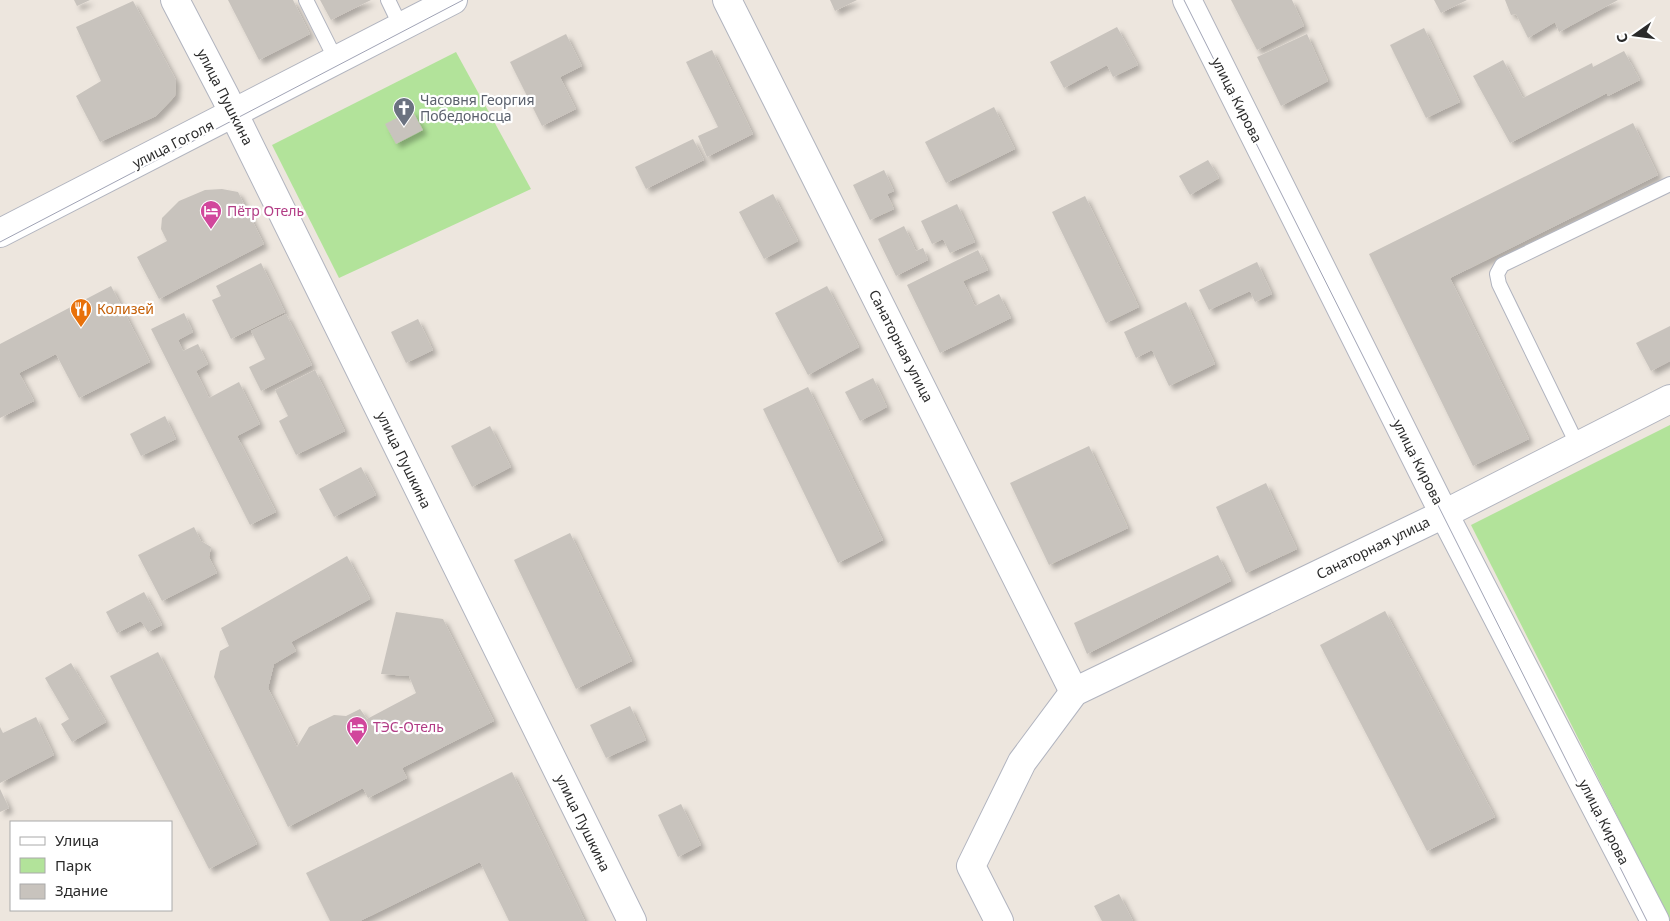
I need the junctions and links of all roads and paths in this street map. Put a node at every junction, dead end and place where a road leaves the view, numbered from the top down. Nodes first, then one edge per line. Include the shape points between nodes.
1 (175, 0) edge
2 (306, 0) edge
3 (388, 0) edge
4 (453, 0) edge
5 (727, 0) edge
6 (1187, 0) edge
7 (401, 27) junction
8 (336, 60) junction
9 (233, 113) junction
10 (1670, 184) edge
11 (0, 233) edge
12 (1670, 399) edge
13 (1578, 446) junction
14 (1444, 514) junction
15 (1074, 692) junction
16 (632, 921) edge
17 (999, 921) edge
18 (1655, 921) edge

1 - 9 street, улица Пушкина
2 - 8 lane
3 - 7 lane
4 - 7 street, улица Гоголя
5 - 15 street, Санаторная улица
6 - 14 street, улица Кирова
7 - 8 street, улица Гоголя
8 - 9 street, улица Гоголя
9 - 11 street, улица Гоголя
9 - 16 street, улица Пушкина
10 - 13 lane via 1502,265 1497,274
12 - 13 street, Санаторная улица
13 - 14 street, Санаторная улица
14 - 15 street, Санаторная улица
14 - 18 street, улица Кирова
15 - 17 street, Санаторная улица via 1022,762 971,866

